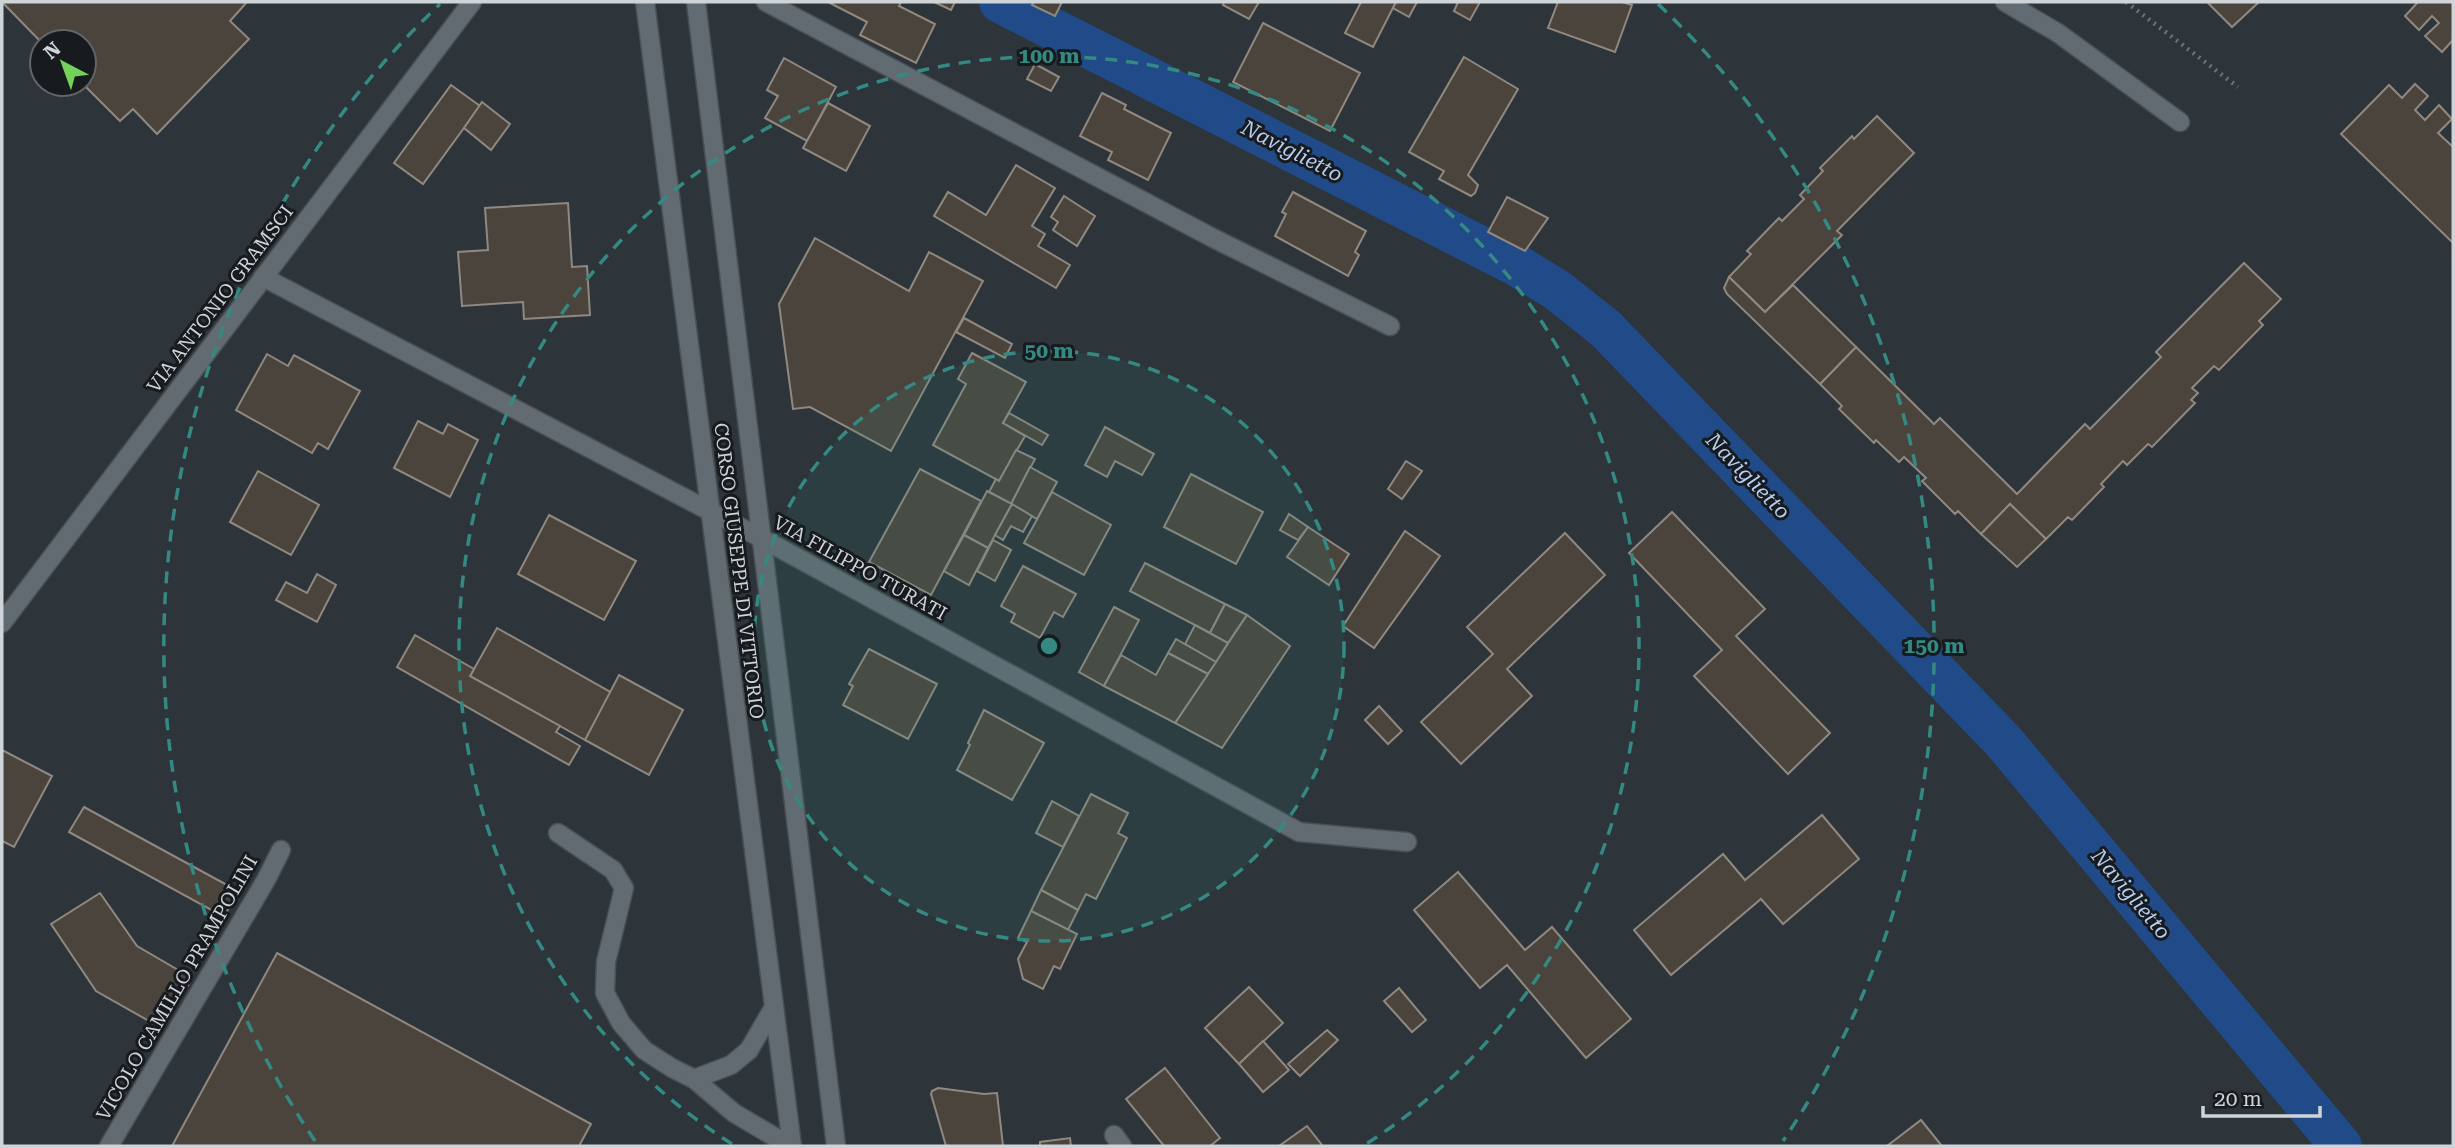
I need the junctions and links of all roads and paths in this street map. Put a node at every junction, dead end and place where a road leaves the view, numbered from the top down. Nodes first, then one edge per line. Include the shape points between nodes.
1 (472, 2) edge
2 (645, 2) edge
3 (696, 2) edge
4 (766, 2) edge
5 (2005, 2) edge
6 (2129, 3) edge
7 (2238, 87) dead end
8 (2180, 122) dead end
9 (263, 277) junction
10 (1390, 326) dead end
11 (710, 513) junction
12 (763, 539) junction
13 (2, 623) edge
14 (558, 833) dead end
15 (1408, 842) dead end
16 (281, 850) dead end
17 (774, 1007) junction
18 (694, 1079) junction
19 (109, 1146) edge
20 (791, 1146) edge
21 (836, 1146) edge

1 - 9 street, VIA ANTONIO GRAMSCI
2 - 11 street, CORSO GIUSEPPE DI VITTORIO
3 - 12 street, CORSO GIUSEPPE DI VITTORIO
4 - 10 street
5 - 8 street via 2057,33
6 - 7 path
9 - 11 street, VIA FILIPPO TURATI
9 - 13 street, VIA ANTONIO GRAMSCI
11 - 12 street, VIA FILIPPO TURATI
11 - 17 street, CORSO GIUSEPPE DI VITTORIO
12 - 15 street, VIA FILIPPO TURATI via 1299,832
12 - 21 street, CORSO GIUSEPPE DI VITTORIO
14 - 18 street via 612,870 624,888 606,962 605,993 616,1013 644,1050
16 - 19 street, VICOLO CAMILLO PRAMPOLINI
17 - 18 street via 749,1051 731,1065
17 - 20 street, CORSO GIUSEPPE DI VITTORIO
18 - 20 street via 734,1113

